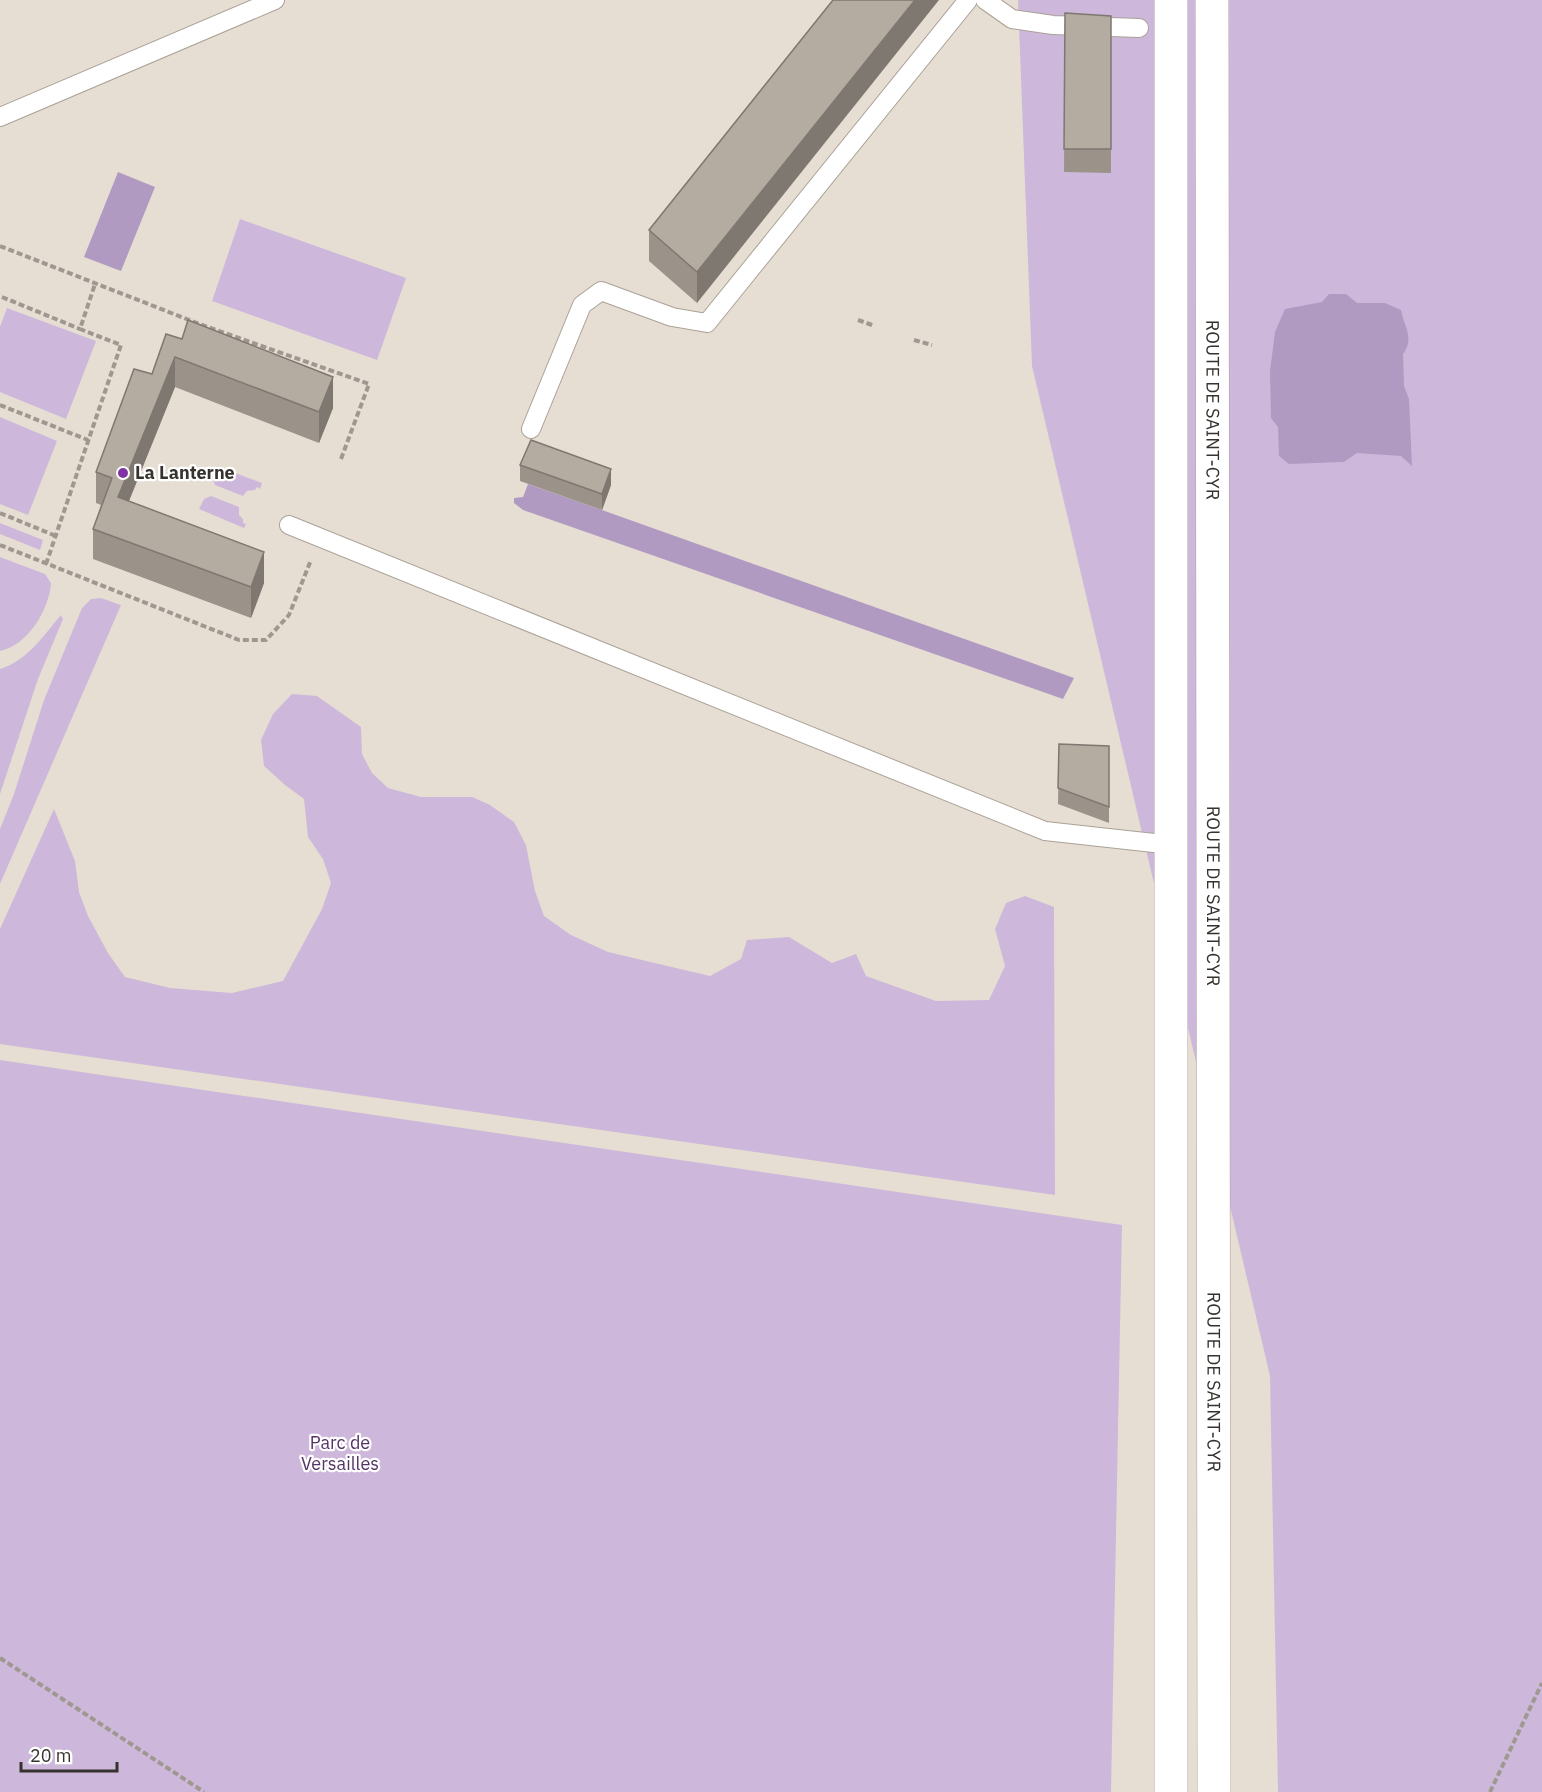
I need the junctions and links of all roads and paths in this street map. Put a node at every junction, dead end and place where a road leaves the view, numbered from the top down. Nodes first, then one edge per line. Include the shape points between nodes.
1 (275, 0) edge
2 (968, 0) edge
3 (985, 0) edge
4 (1171, 0) edge
5 (1212, 0) edge
6 (1139, 28) dead end
7 (0, 117) edge
8 (0, 246) edge
9 (96, 284) junction
10 (1, 298) edge
11 (858, 320) dead end
12 (875, 326) dead end
13 (80, 329) junction
14 (914, 339) dead end
15 (932, 345) dead end
16 (0, 405) edge
17 (531, 429) dead end
18 (89, 440) junction
19 (341, 459) dead end
20 (0, 513) edge
21 (288, 525) dead end
22 (56, 536) junction
23 (320, 538) junction
24 (0, 545) edge
25 (46, 564) junction
26 (1172, 845) junction
27 (0, 1658) edge
28 (1542, 1683) edge
29 (204, 1792) edge
30 (1171, 1792) edge
31 (1214, 1792) edge
32 (1490, 1792) edge

1 - 7 lane
2 - 17 lane via 706,323 672,317 601,291 582,305
3 - 6 lane via 1012,19 1053,25
4 - 26 main road
5 - 31 main road, ROUTE DE SAINT-CYR
8 - 9 path
9 - 13 path
9 - 19 path via 369,384
10 - 13 path
11 - 12 path
13 - 18 path via 122,345
14 - 15 path
16 - 18 path
18 - 22 path
20 - 22 path
21 - 23 lane
22 - 25 path
23 - 25 path via 289,615 267,640 239,639
23 - 26 lane via 1045,831
24 - 25 path
26 - 30 main road
27 - 29 path
28 - 32 path

